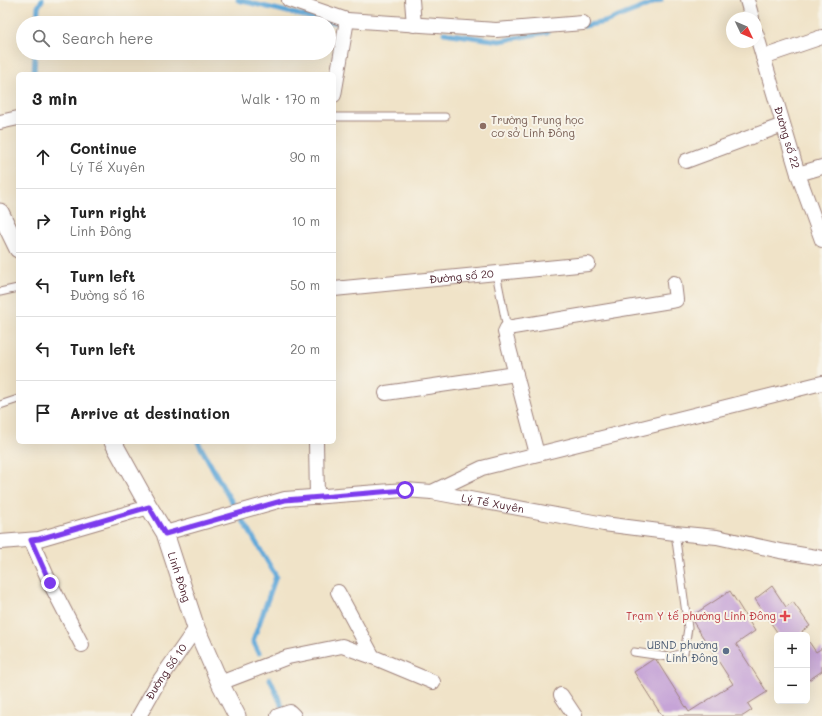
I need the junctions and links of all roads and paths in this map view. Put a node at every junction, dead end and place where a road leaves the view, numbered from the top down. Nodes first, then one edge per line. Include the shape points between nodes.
1 (289, 0) edge
2 (412, 0) edge
3 (747, 0) edge
4 (750, 12) edge
5 (324, 16) edge
6 (336, 21) edge
7 (583, 23) dead end
8 (414, 25) junction
9 (346, 26) junction
10 (822, 37) edge
11 (760, 48) edge
12 (763, 57) junction
13 (336, 84) edge
14 (336, 117) edge
15 (445, 117) dead end
16 (16, 118) edge
17 (0, 122) edge
18 (783, 125) junction
19 (686, 161) dead end
20 (822, 167) edge
21 (798, 174) junction
22 (0, 212) edge
23 (822, 240) edge
24 (16, 245) edge
25 (588, 264) dead end
26 (496, 274) junction
27 (674, 283) dead end
28 (16, 288) edge
29 (336, 290) edge
30 (0, 292) edge
31 (507, 328) junction
32 (516, 374) junction
33 (822, 383) edge
34 (386, 393) dead end
35 (16, 400) edge
36 (0, 405) edge
37 (114, 444) edge
38 (316, 444) edge
39 (537, 454) junction
40 (432, 492) junction
41 (317, 497) junction
42 (149, 507) junction
43 (675, 533) junction
44 (165, 534) junction
45 (31, 540) junction
46 (0, 542) edge
47 (822, 558) edge
48 (338, 592) dead end
49 (196, 628) junction
50 (82, 645) dead end
51 (634, 652) dead end
52 (373, 657) junction
53 (433, 682) dead end
54 (220, 683) junction
55 (560, 695) dead end
56 (139, 716) edge
57 (237, 716) edge
58 (575, 716) edge

1 - 5 street
2 - 8 street
3 - 4 street
6 - 9 street
7 - 8 street via 496,30
8 - 9 street
9 - 13 street
10 - 12 street
11 - 12 street, Đường số 22
12 - 18 street, Đường số 22
14 - 15 lane
16 - 17 street
18 - 19 street
18 - 21 street, Đường số 22
20 - 21 street
21 - 23 street, Đường số 22
22 - 24 street
25 - 26 street, Đường số 20
26 - 29 street, Đường số 20
26 - 31 lane
27 - 31 street via 676,300
28 - 30 lane
31 - 32 street via 505,332
32 - 34 street
32 - 39 street
33 - 39 street
35 - 36 lane
37 - 42 street, Linh Đông
38 - 41 street
39 - 40 street via 482,468
40 - 41 street, Lý Tế Xuyên via 405,490
40 - 43 street, Lý Tế Xuyên via 604,524
41 - 44 street, Lý Tế Xuyên via 285,500
42 - 44 street, Linh Đông
42 - 45 street
43 - 47 street, Lý Tế Xuyên via 717,537
43 - 51 lane via 688,628 684,653 668,658
44 - 49 street, Linh Đông
45 - 46 street
45 - 50 street
48 - 52 street
49 - 54 street, Linh Đông
49 - 56 street, Đường Số 10 via 157,684
52 - 53 street
52 - 54 street via 342,646 288,657
54 - 57 street, Linh Đông
55 - 58 street

